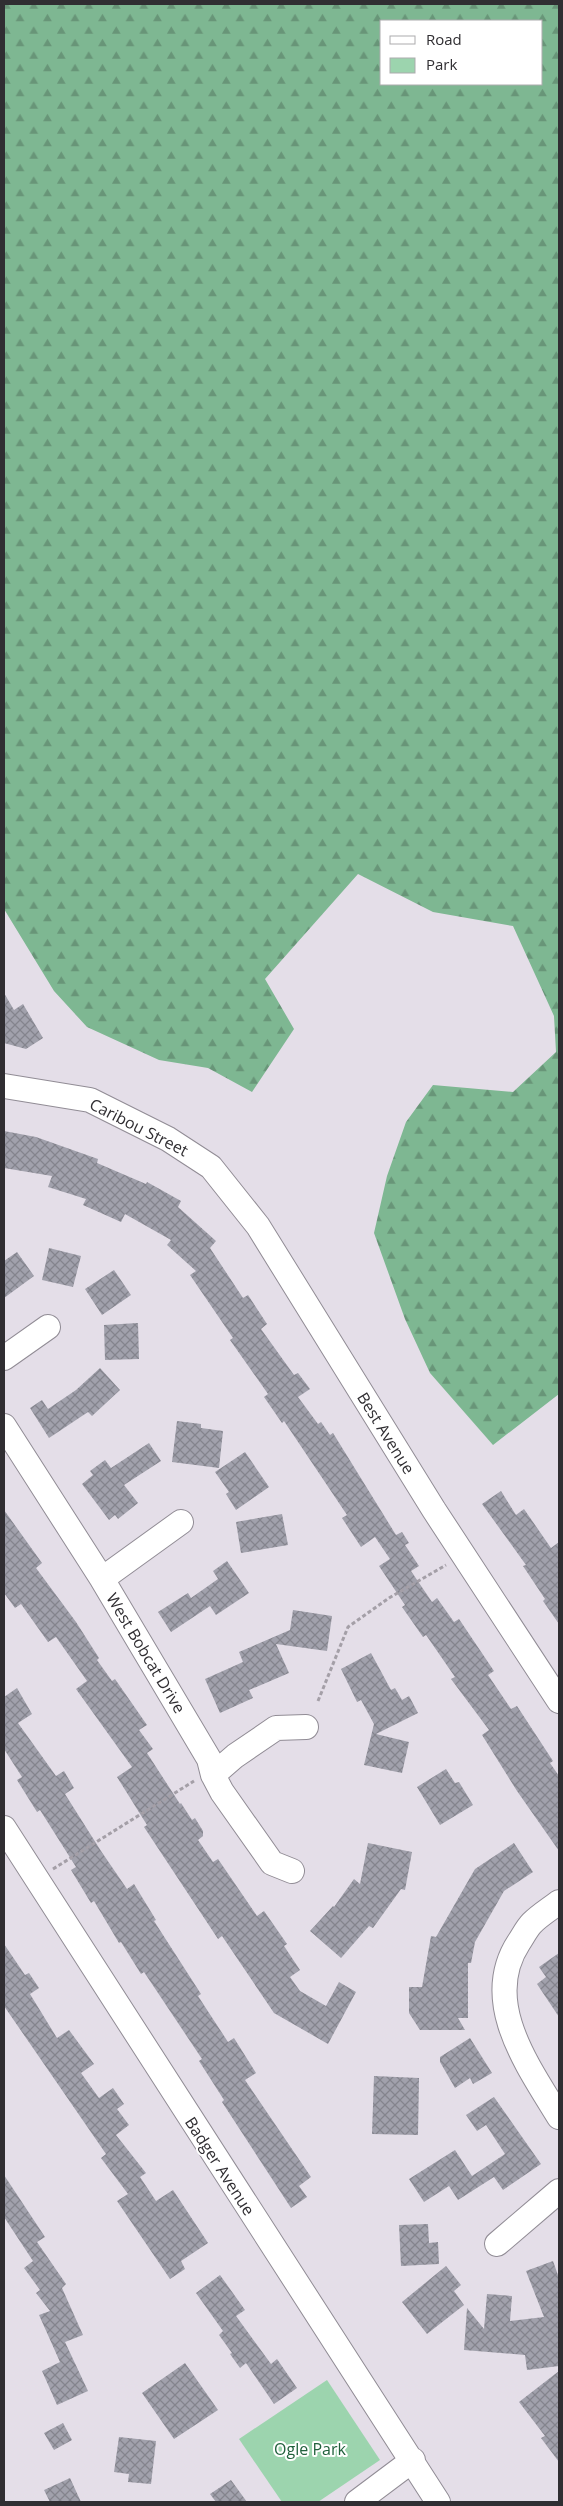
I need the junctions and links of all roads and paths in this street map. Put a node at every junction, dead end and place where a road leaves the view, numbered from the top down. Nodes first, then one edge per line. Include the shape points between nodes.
1 (4, 1086) edge
2 (211, 1167) joint
3 (48, 1327) dead end
4 (4, 1358) edge
5 (4, 1426) edge
6 (181, 1522) dead end
7 (453, 1561) dead end
8 (102, 1579) junction
9 (318, 1701) dead end
10 (559, 1701) edge
11 (306, 1727) dead end
12 (207, 1776) junction
13 (4, 1828) edge
14 (292, 1871) dead end
15 (47, 1872) dead end
16 (559, 1902) edge
17 (559, 2117) edge
18 (559, 2191) edge
19 (497, 2244) dead end
20 (413, 2460) junction
21 (357, 2502) edge
22 (438, 2502) edge

1 - 2 street, Caribou Street via 90,1100 168,1139
2 - 10 street, Best Avenue via 258,1226 434,1510
3 - 4 street
5 - 8 street, West Bobcat Drive
6 - 8 street
7 - 9 path via 389,1598 348,1627
8 - 12 street, West Bobcat Drive via 209,1759
11 - 12 street via 276,1728
12 - 14 street, West Bobcat Drive via 272,1863
12 - 15 path
13 - 20 street, Badger Avenue
16 - 17 street via 531,1924 510,1956 503,1988 508,2019 523,2058
18 - 19 street
20 - 21 street
20 - 22 street, Badger Avenue

